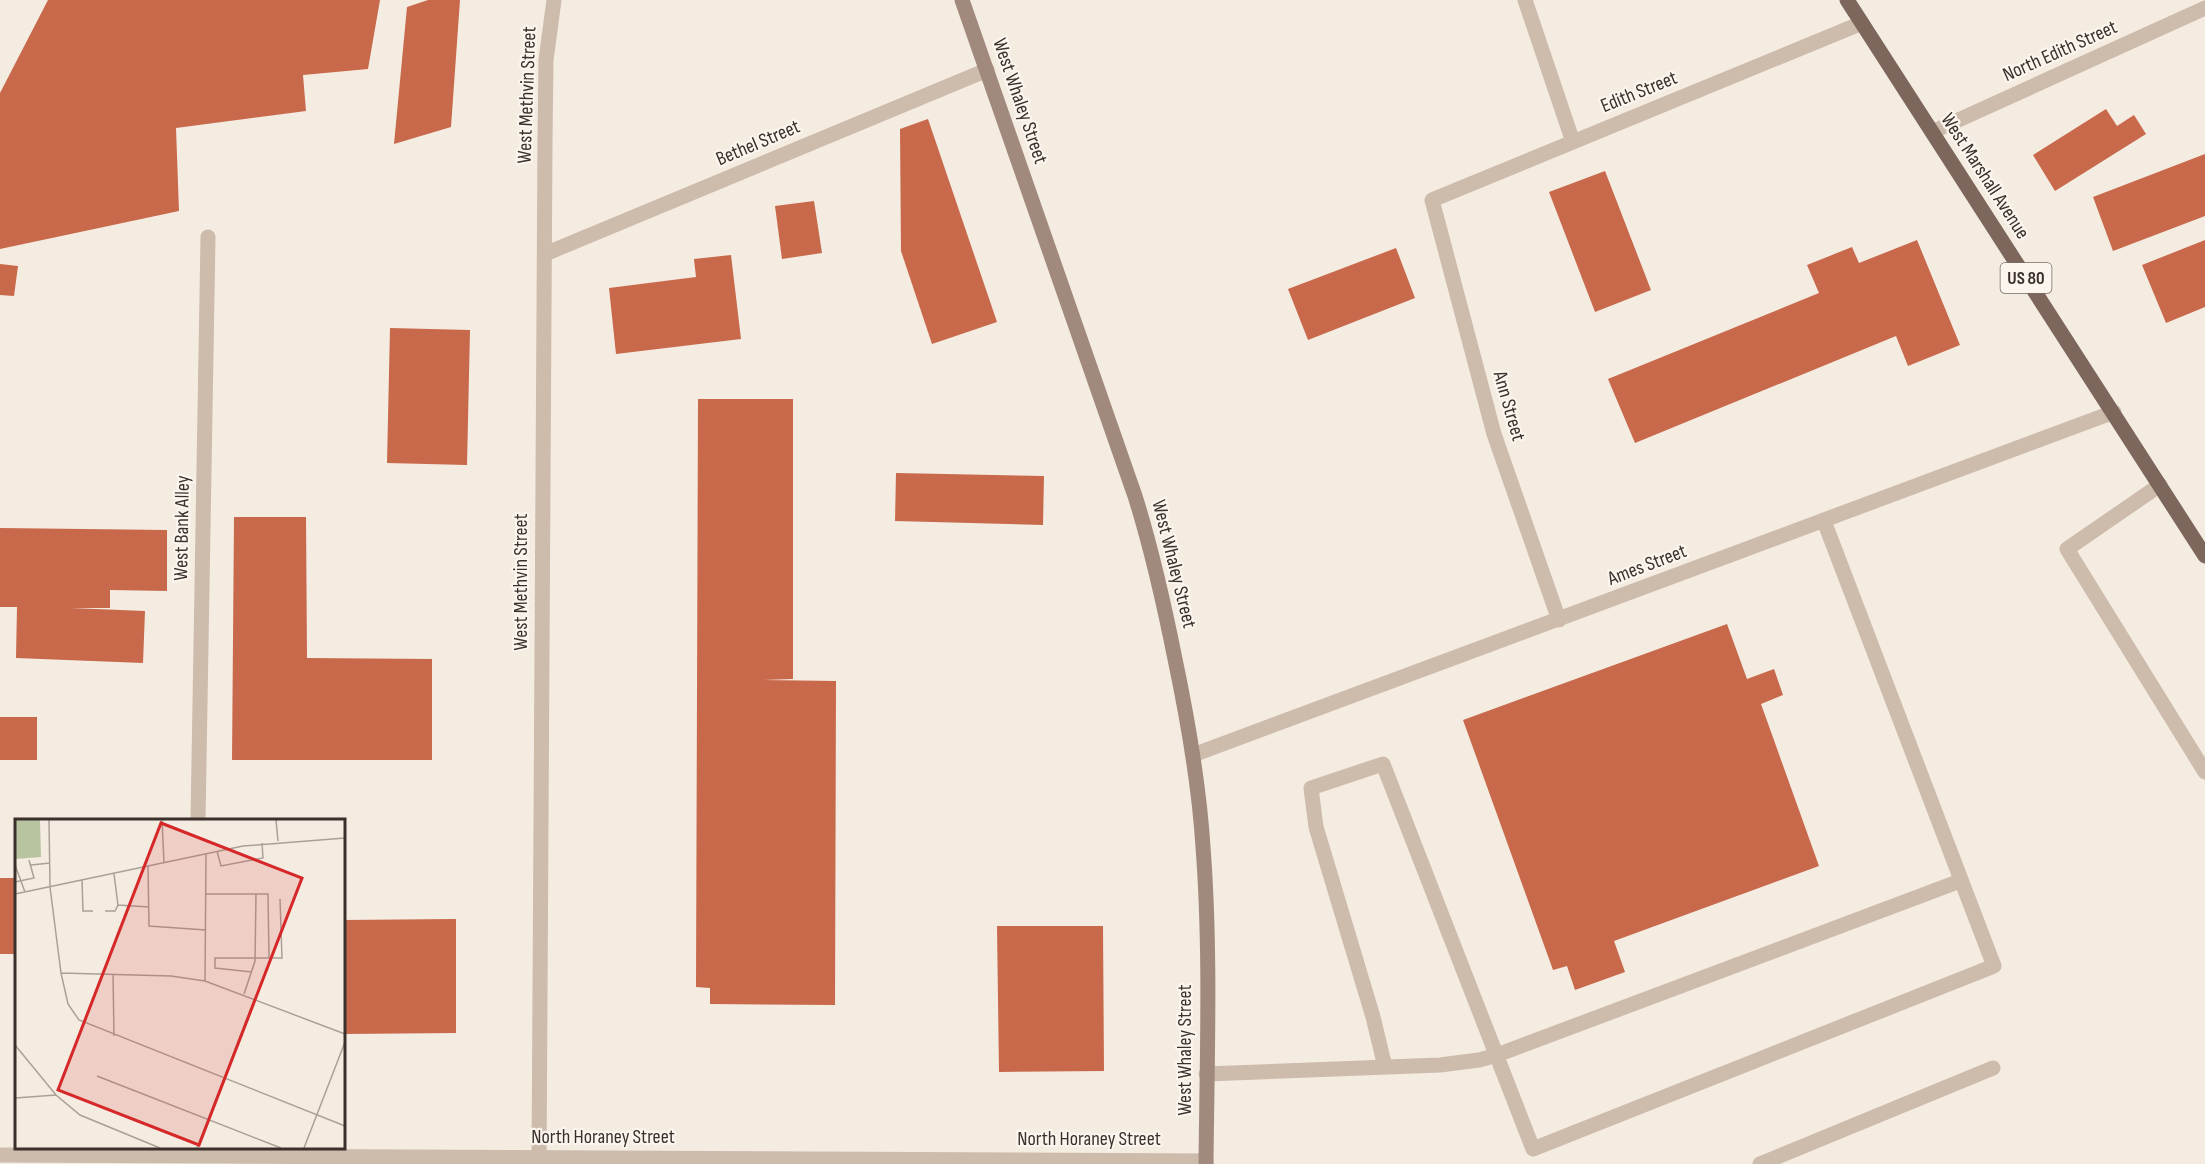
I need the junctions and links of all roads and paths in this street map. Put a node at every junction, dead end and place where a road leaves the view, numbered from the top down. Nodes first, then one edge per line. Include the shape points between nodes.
1 (554, 0) edge
2 (962, 0) edge
3 (1525, 0) edge
4 (1847, 0) edge
5 (2205, 8) edge
6 (1862, 23) junction
7 (987, 70) junction
8 (1932, 132) junction
9 (1573, 142) junction
10 (1432, 200) joint
11 (208, 237) dead end
12 (545, 254) junction
13 (2114, 412) junction
14 (2160, 485) junction
15 (1824, 521) junction
16 (2205, 556) edge
17 (1559, 620) junction
18 (1193, 755) junction
19 (2205, 772) edge
20 (198, 819) edge
21 (1960, 881) junction
22 (1497, 1055) junction
23 (1385, 1067) junction
24 (1993, 1068) dead end
25 (1206, 1074) junction
26 (0, 1155) edge
27 (192, 1156) edge
28 (1534, 1157) edge
29 (539, 1161) edge
30 (1206, 1162) edge
31 (1760, 1164) edge

1 - 12 street, West Methvin Street via 546,60
2 - 7 street, West Whaley Street
3 - 9 street
4 - 6 main road, West Marshall Avenue / US 80
5 - 8 street, North Edith Street
6 - 8 main road, West Marshall Avenue / US 80
6 - 9 street, Edith Street
7 - 12 street, Bethel Street
7 - 18 street, West Whaley Street via 1146,530
8 - 13 main road, West Marshall Avenue / US 80
9 - 10 street, Edith Street
10 - 17 street, Ann Street via 1494,434
11 - 20 street, West Bank Alley
12 - 29 street, West Methvin Street
13 - 14 main road, West Marshall Avenue / US 80
13 - 15 street, Ames Street
14 - 16 main road, West Marshall Avenue / US 80
14 - 19 street via 2067,549
15 - 17 street, Ames Street
15 - 21 street
17 - 18 street, Ames Street
18 - 25 street, West Whaley Street via 1205,877
21 - 22 street
21 - 28 street via 1994,966
22 - 23 street via 1459,1063
22 - 23 street via 1383,764 1311,788 1316,827
22 - 28 street
23 - 25 street
24 - 31 street
25 - 30 street, West Whaley Street
26 - 27 street, North Horaney Street
27 - 29 street, North Horaney Street
29 - 30 street, North Horaney Street

